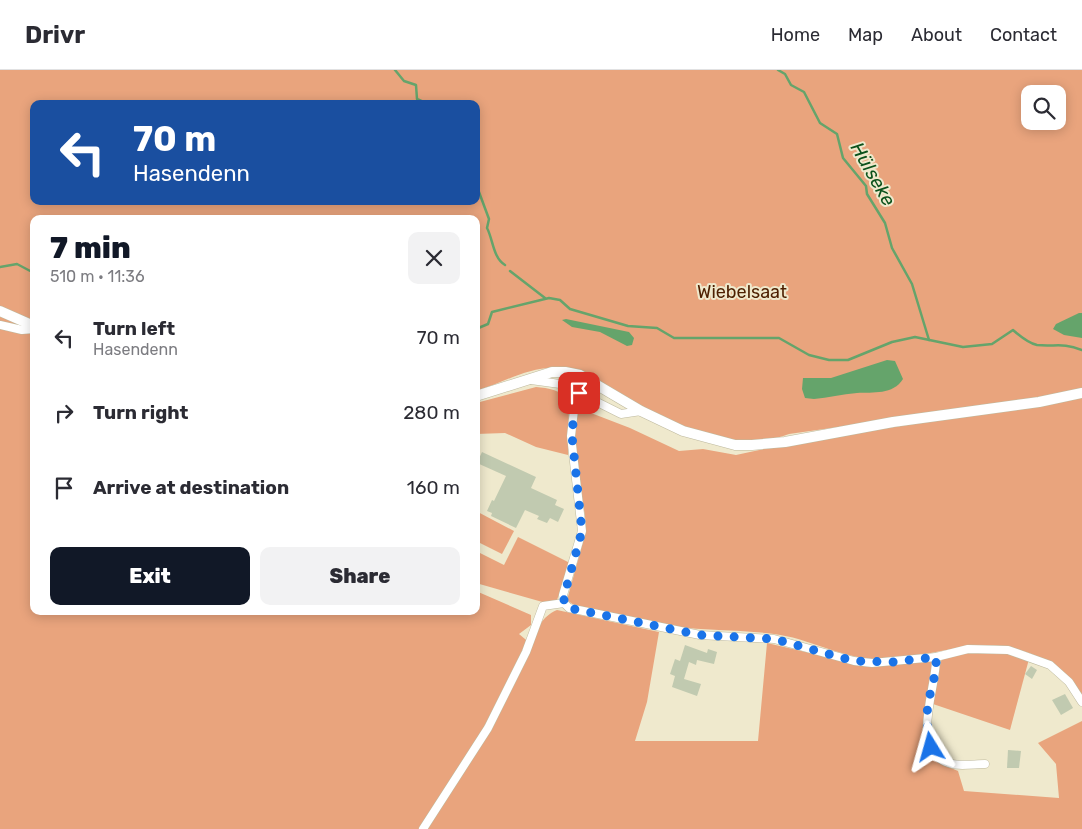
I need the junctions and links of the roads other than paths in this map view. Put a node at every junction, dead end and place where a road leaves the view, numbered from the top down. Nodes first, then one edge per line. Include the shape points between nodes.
1 (0, 310) edge
2 (0, 325) edge
3 (30, 325) edge
4 (30, 328) edge
5 (529, 380) junction
6 (579, 393) junction
7 (1082, 393) edge
8 (480, 395) edge
9 (641, 411) junction
10 (564, 603) junction
11 (936, 657) junction
12 (1082, 702) edge
13 (984, 764) dead end
14 (423, 829) edge

1 - 3 main road
2 - 4 street via 22,330
5 - 6 street via 560,384
5 - 8 main road
5 - 9 main road via 552,372 580,375
6 - 9 street via 621,414
6 - 10 street via 572,436 582,531
7 - 9 main road via 752,445 726,443 683,431
10 - 11 street via 569,608 700,635 791,642 854,661 893,662
10 - 14 street via 543,606 526,652 488,728
11 - 12 street via 968,649 995,648 1015,652 1050,665 1069,682
11 - 13 street via 937,670 928,705 927,728 931,747 938,758 947,763

